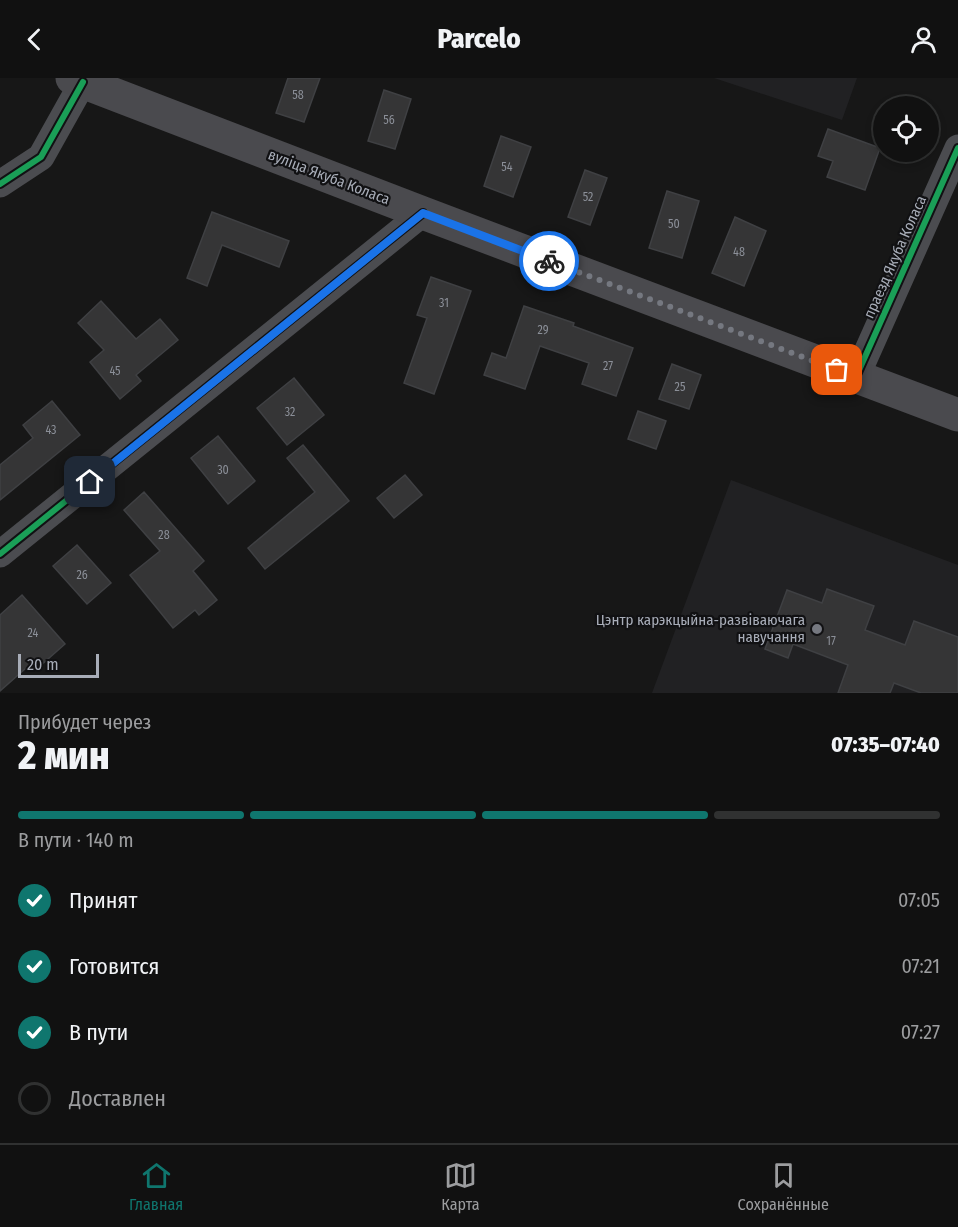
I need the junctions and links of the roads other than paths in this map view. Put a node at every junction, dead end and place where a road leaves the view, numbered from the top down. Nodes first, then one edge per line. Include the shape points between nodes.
1 (78, 80) edge
2 (958, 148) edge
3 (0, 184) edge
4 (423, 213) junction
5 (856, 377) junction
6 (958, 415) edge
7 (0, 554) edge

1 - 3 street via 41,157
1 - 4 main road, вуліца Якуба Коласа
2 - 5 street, праезд Якуба Коласа
4 - 5 main road, вуліца Якуба Коласа
4 - 7 street
5 - 6 main road, вуліца Якуба Коласа

